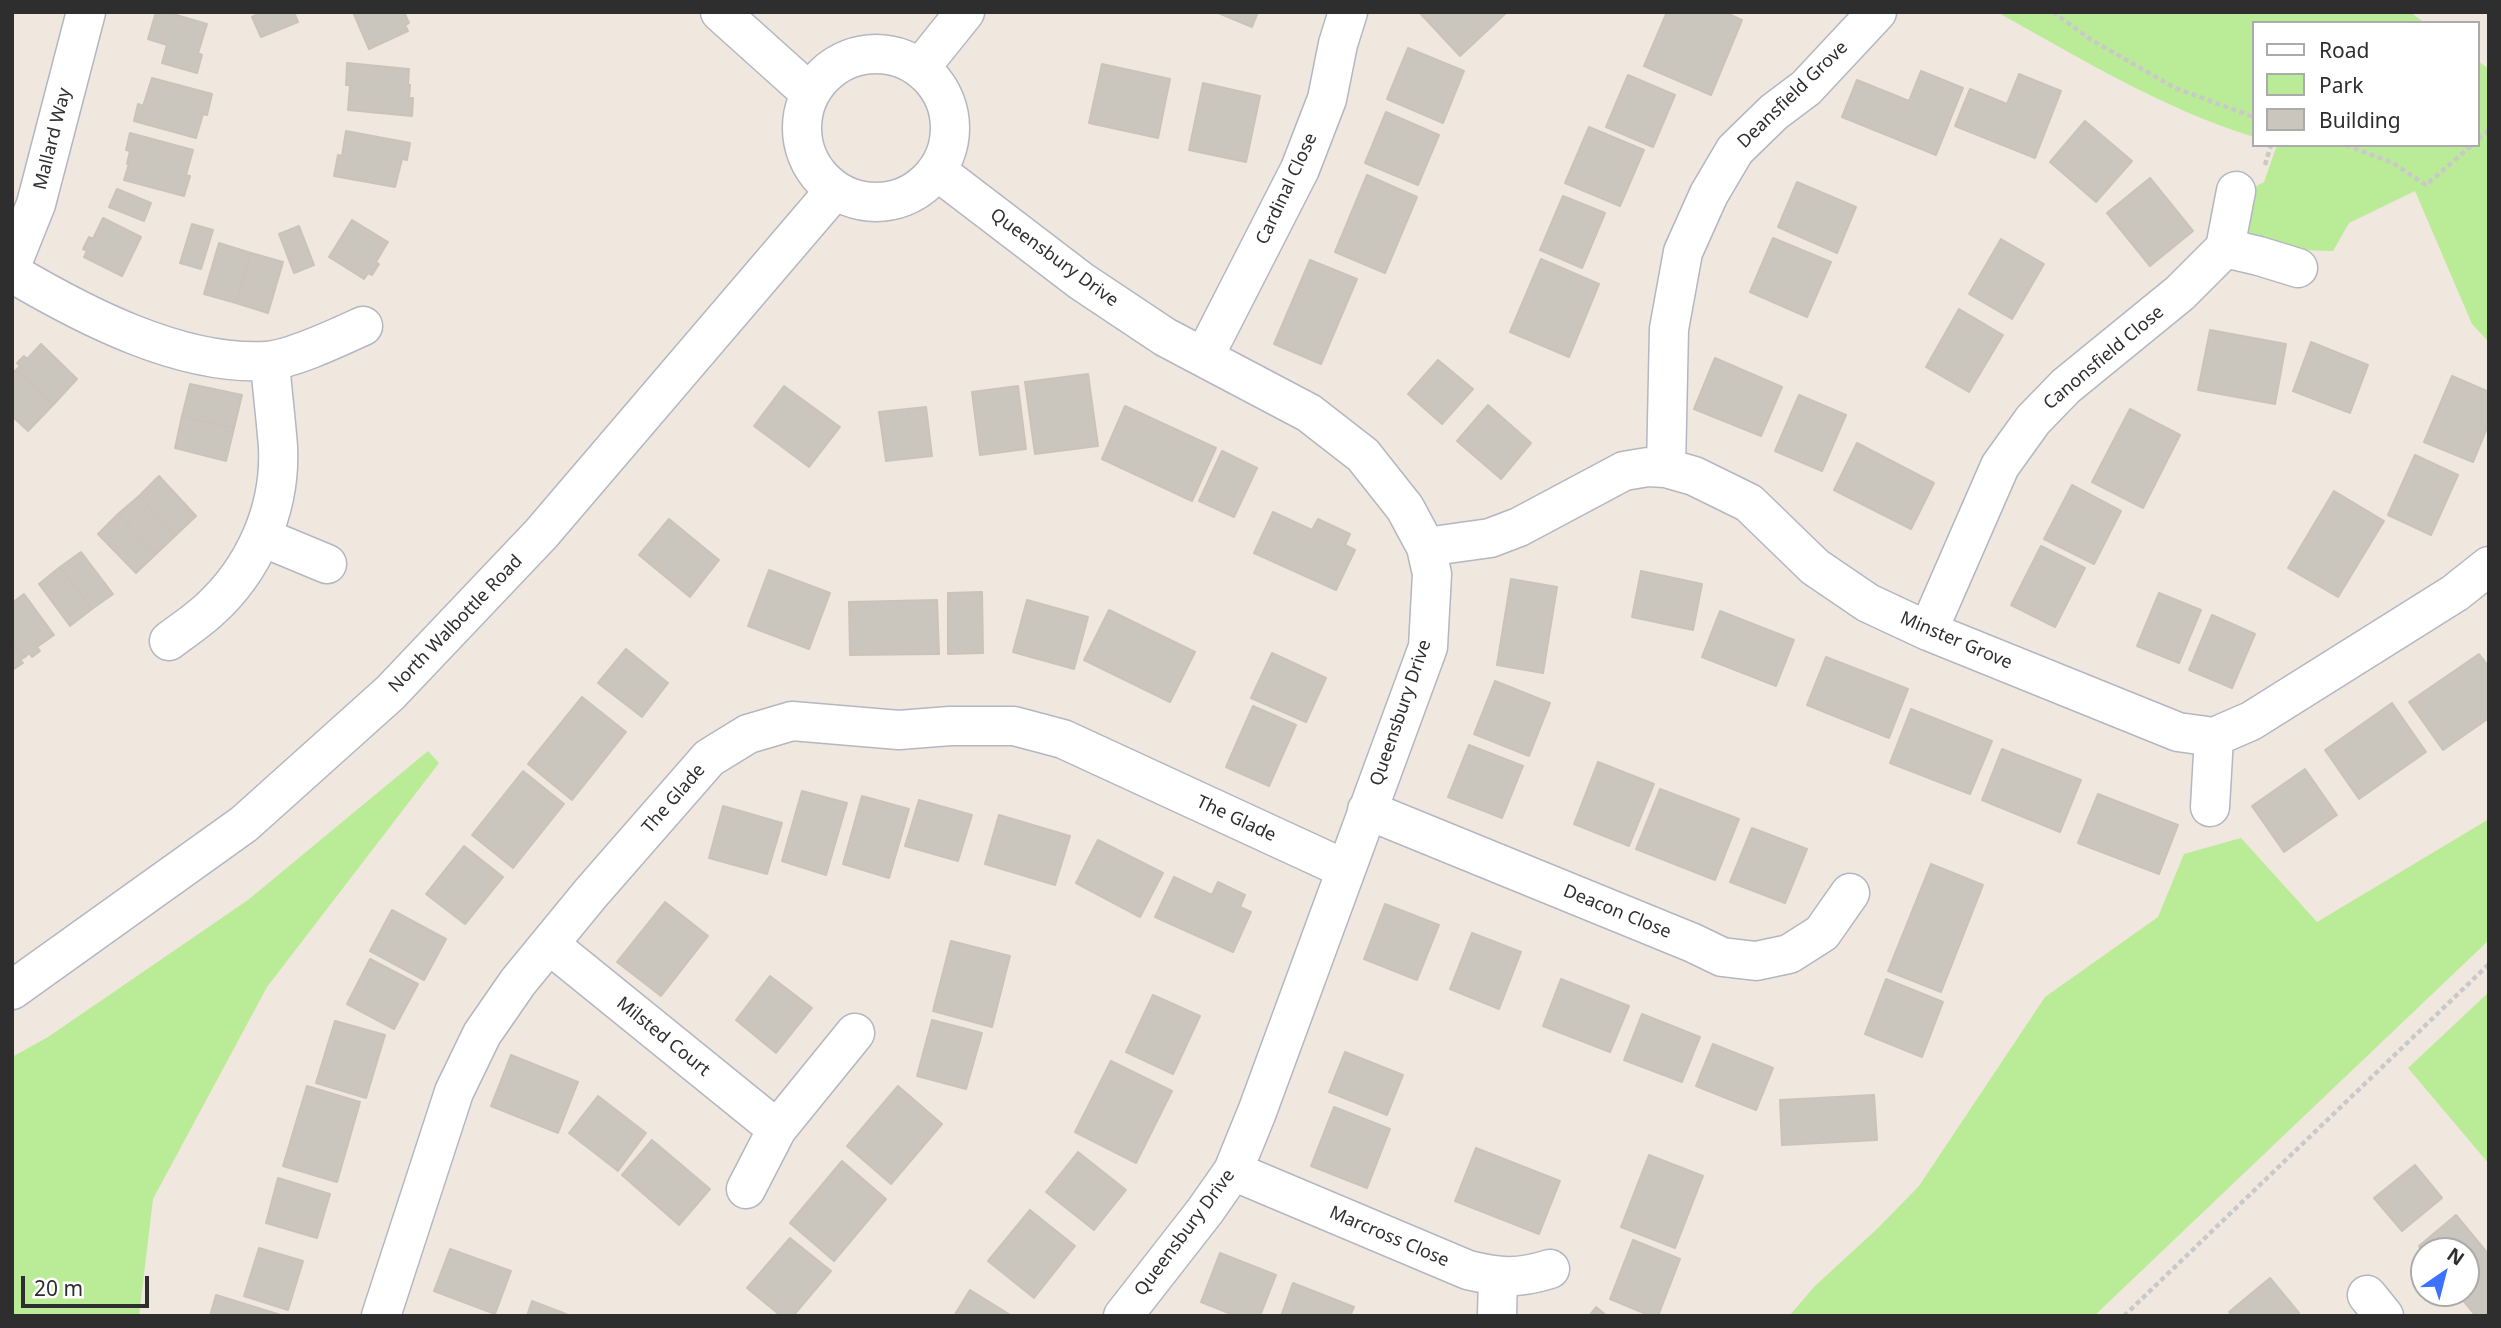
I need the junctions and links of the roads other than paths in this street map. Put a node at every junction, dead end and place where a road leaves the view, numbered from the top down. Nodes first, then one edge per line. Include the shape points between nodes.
1 (86, 12) edge
2 (720, 12) edge
3 (965, 12) edge
4 (1348, 12) edge
5 (1877, 12) edge
6 (920, 68) junction
7 (808, 92) junction
8 (937, 171) junction
9 (835, 190) junction
10 (2236, 191) dead end
11 (2225, 248) junction
12 (12, 264) edge
13 (2298, 268) dead end
14 (12, 274) edge
15 (363, 326) dead end
16 (1204, 356) junction
17 (270, 361) junction
18 (1666, 468) junction
19 (262, 537) junction
20 (1426, 547) junction
21 (327, 564) dead end
22 (2489, 566) edge
23 (1928, 631) junction
24 (169, 641) dead end
25 (2214, 737) junction
26 (2210, 807) dead end
27 (1367, 810) junction
28 (1345, 869) junction
29 (1850, 893) dead end
30 (550, 944) junction
31 (12, 990) edge
32 (855, 1033) dead end
33 (777, 1129) junction
34 (1233, 1171) junction
35 (746, 1189) dead end
36 (1550, 1269) dead end
37 (1498, 1277) junction
38 (381, 1316) edge
39 (1123, 1316) edge
40 (1497, 1316) edge

1 - 12 street, Mallard Way via 36,204
2 - 7 street
3 - 6 street
4 - 16 street, Cardinal Close via 1326,99 1300,169
5 - 18 street, Deansfield Grove via 1806,88 1735,150 1709,194 1683,252 1669,329
6 - 7 street via 897,57 870,54 845,60
6 - 8 street via 940,89 950,116 949,144
7 - 9 street via 802,122 804,148 815,172
8 - 9 street via 917,191 890,202 861,201
8 - 16 street, Queensbury Drive via 1081,281 1165,337
9 - 31 street, North Walbottle Road via 541,534 390,692 244,824
10 - 11 street
11 - 13 street
11 - 23 street, Canonsfield Close via 2033,420 2000,466
14 - 17 street via 117,328 178,349 224,360
15 - 17 street
16 - 20 street, Queensbury Drive via 1310,413 1363,455 1405,508
17 - 19 street via 278,449 276,487
18 - 20 street, Minster Grove via 1624,471 1490,538
18 - 23 street, Minster Grove via 1694,476 1749,503 1815,567 1868,603
19 - 21 street
19 - 24 street via 232,585
20 - 27 street, Queensbury Drive via 1432,573 1428,647
22 - 25 street via 2455,593 2251,721
23 - 25 street, Minster Grove via 2178,732
25 - 26 street
27 - 28 street, Queensbury Drive
27 - 29 street, Deacon Close via 1722,957 1756,961 1789,954 1822,933
28 - 30 street, The Glade via 1063,739 1014,726 899,730 792,721 748,734 709,758
28 - 34 street, Queensbury Drive
30 - 33 street, Milsted Court
30 - 38 street, The Glade via 482,1034 454,1092
32 - 33 street
33 - 35 street
34 - 37 street, Marcross Close via 1468,1270
34 - 39 street, Queensbury Drive
36 - 37 street, Marcross Close
37 - 40 street

